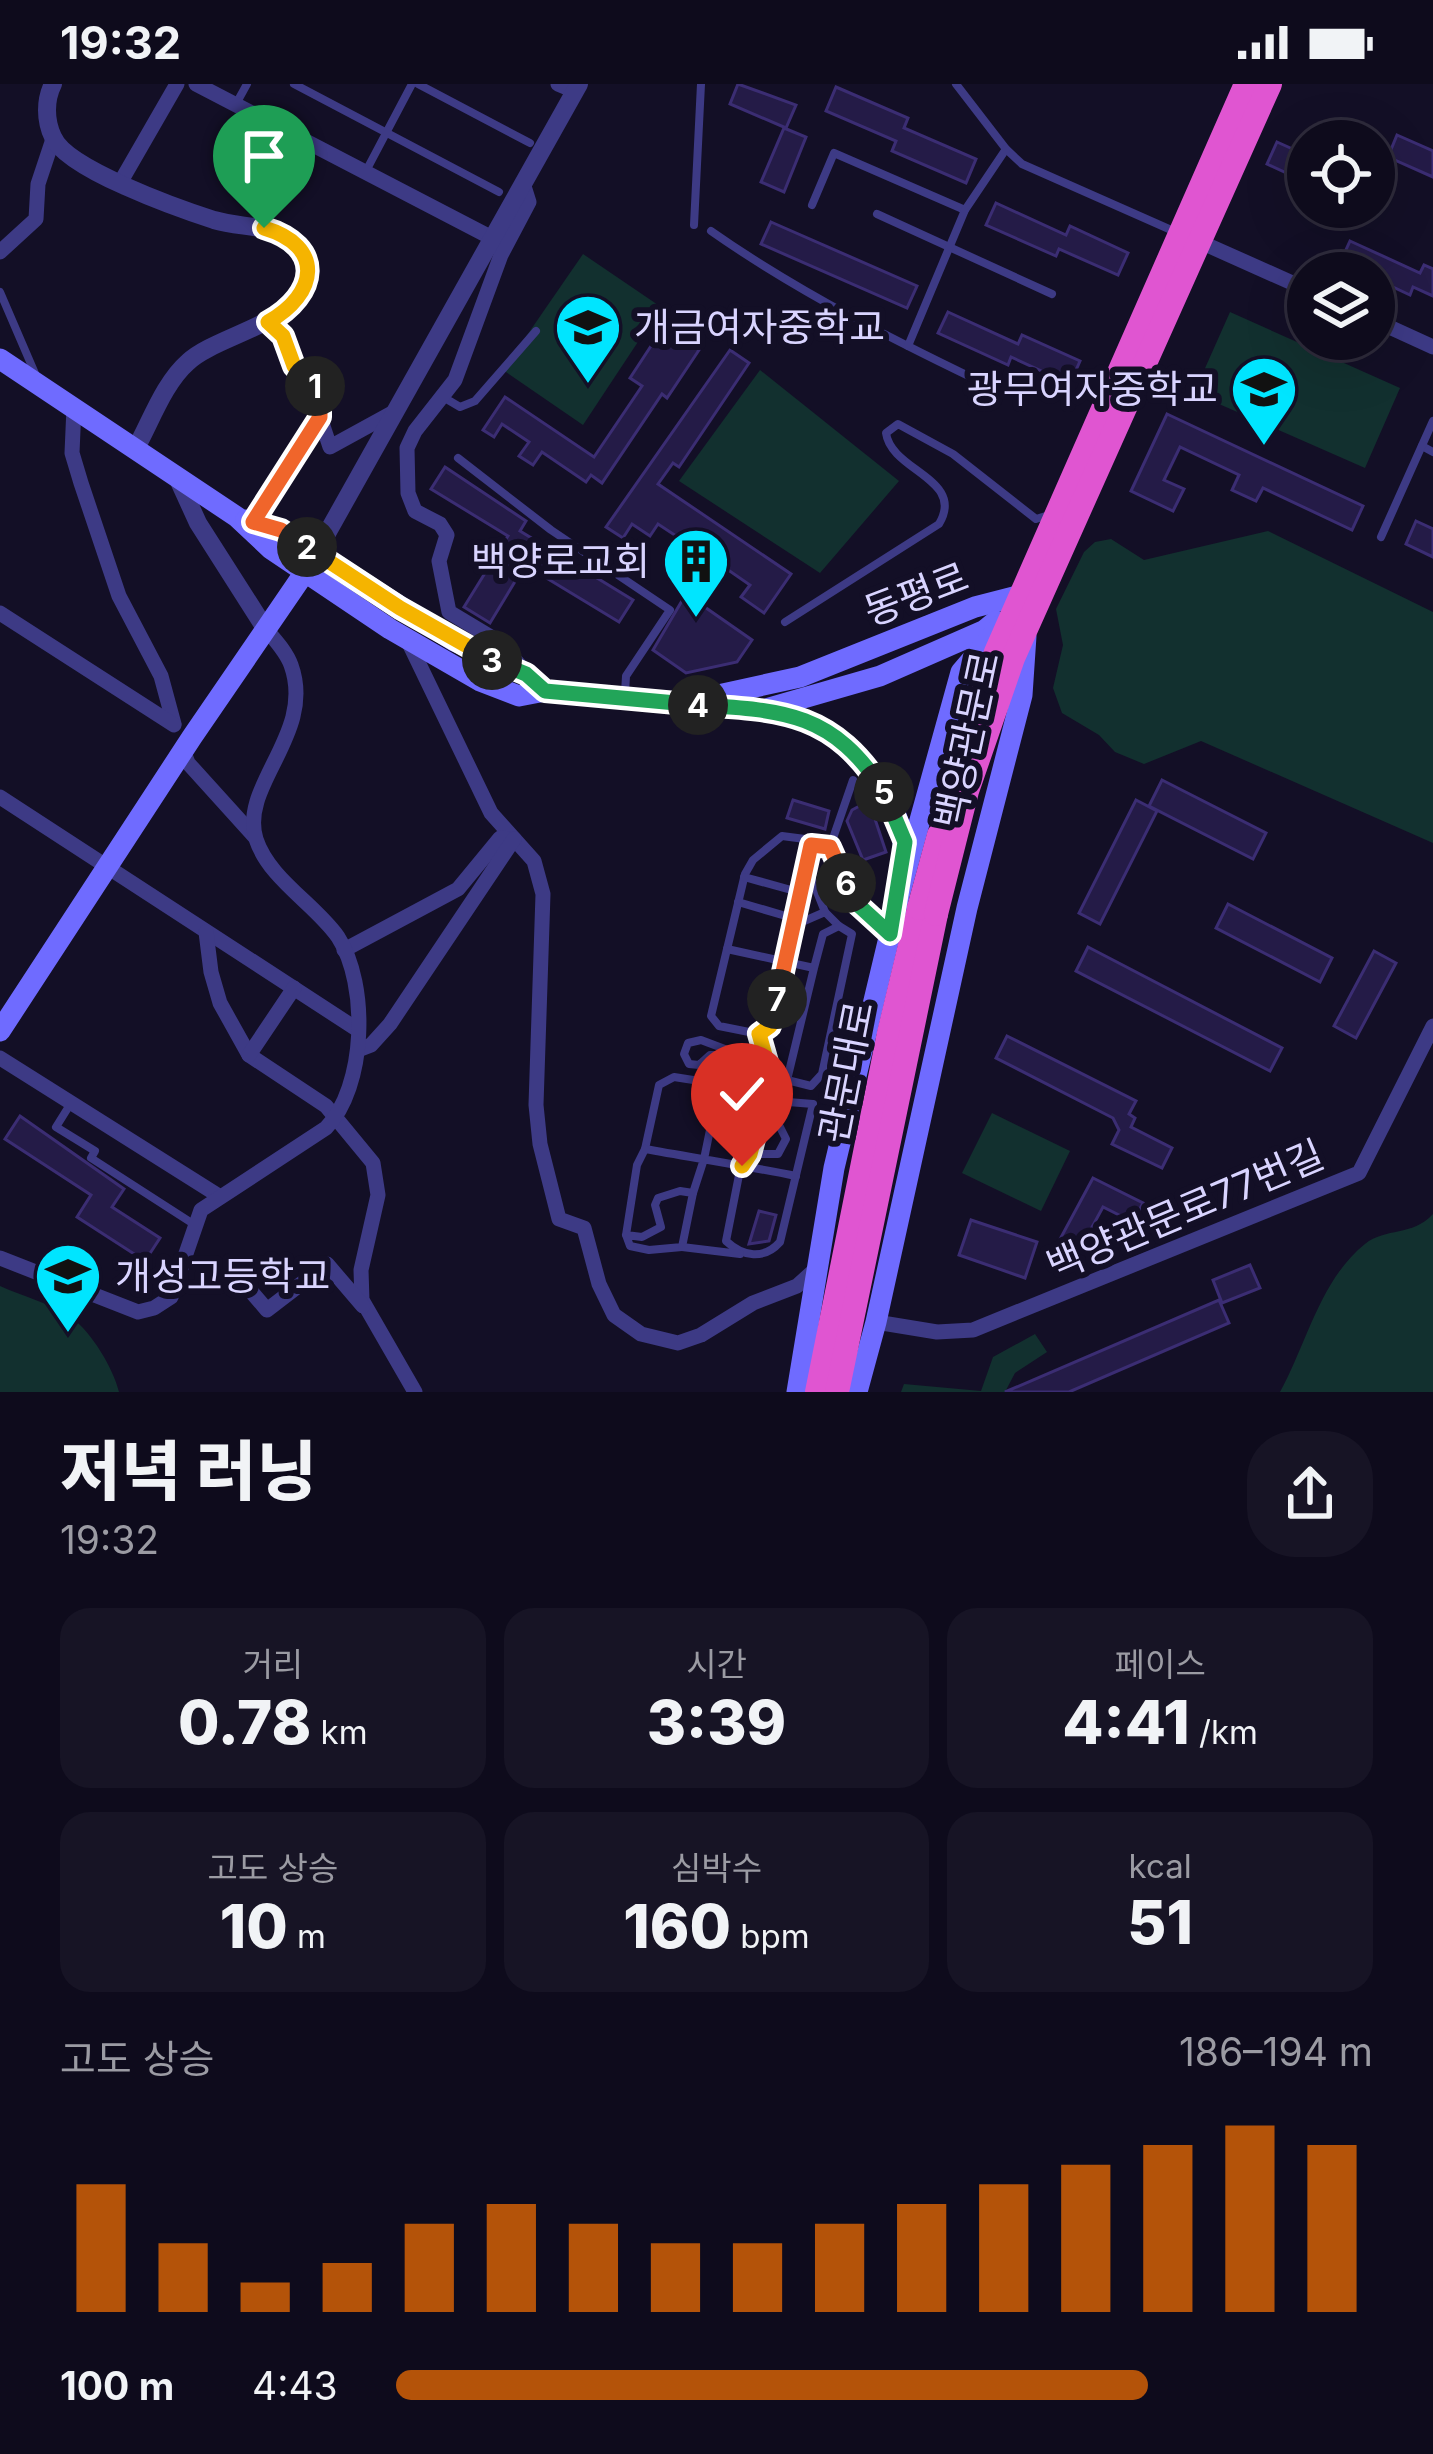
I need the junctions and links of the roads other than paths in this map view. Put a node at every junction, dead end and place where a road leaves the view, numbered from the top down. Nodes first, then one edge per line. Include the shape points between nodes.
1 (52, 84) edge
2 (177, 84) edge
3 (196, 84) edge
4 (247, 84) edge
5 (294, 84) edge
6 (415, 84) edge
7 (701, 84) edge
8 (956, 84) edge
9 (1246, 84) edge
10 (1258, 84) edge
11 (1270, 84) edge
12 (571, 86) edge
13 (236, 105) junction
14 (386, 133) junction
15 (53, 139) junction
16 (530, 143) dead end
17 (1006, 149) junction
18 (365, 172) junction
19 (120, 183) junction
20 (523, 183) junction
21 (499, 192) dead end
22 (812, 206) dead end
23 (965, 210) junction
24 (877, 214) dead end
25 (694, 225) dead end
26 (711, 231) dead end
27 (492, 238) junction
28 (1190, 238) junction
29 (950, 246) junction
30 (0, 252) edge
31 (1287, 281) edge
32 (0, 292) edge
33 (1052, 294) dead end
34 (268, 322) junction
35 (1395, 330) edge
36 (536, 331) dead end
37 (908, 346) junction
38 (1433, 347) edge
39 (0, 359) edge
40 (40, 385) junction
41 (1002, 392) dead end
42 (442, 397) junction
43 (74, 406) junction
44 (392, 413) junction
45 (320, 417) junction
46 (1433, 421) edge
47 (1422, 446) junction
48 (136, 448) junction
49 (1433, 452) edge
50 (458, 458) dead end
51 (176, 476) junction
52 (1067, 508) junction
53 (245, 520) junction
54 (1381, 537) dead end
55 (310, 563) junction
56 (1028, 593) junction
57 (0, 613) edge
58 (785, 622) dead end
59 (265, 628) junction
60 (406, 639) junction
61 (526, 674) junction
62 (545, 691) junction
63 (625, 701) junction
64 (677, 704) junction
65 (766, 709) junction
66 (183, 737) junction
67 (853, 780) dead end
68 (0, 796) edge
69 (256, 838) junction
70 (514, 839) junction
71 (811, 845) junction
72 (830, 847) junction
73 (107, 868) junction
74 (808, 869) junction
75 (744, 877) junction
76 (802, 893) junction
77 (738, 902) junction
78 (918, 906) junction
79 (826, 912) junction
80 (795, 922) junction
81 (838, 926) junction
82 (206, 932) junction
83 (890, 934) junction
84 (344, 950) junction
85 (727, 950) junction
86 (785, 962) junction
87 (814, 968) junction
88 (294, 988) junction
89 (1433, 1026) edge
90 (358, 1030) junction
91 (0, 1031) edge
92 (759, 1034) junction
93 (358, 1050) junction
94 (249, 1055) junction
95 (0, 1058) edge
96 (729, 1071) junction
97 (771, 1076) junction
98 (787, 1080) junction
99 (71, 1103) junction
100 (743, 1109) dead end
101 (761, 1114) junction
102 (338, 1116) junction
103 (645, 1149) junction
104 (752, 1150) junction
105 (704, 1159) junction
106 (742, 1166) junction
107 (796, 1176) junction
108 (693, 1193) junction
109 (219, 1196) junction
110 (196, 1226) junction
111 (626, 1235) junction
112 (682, 1247) junction
113 (747, 1254) junction
114 (0, 1258) edge
115 (818, 1267) junction
116 (231, 1268) dead end
117 (368, 1312) junction
118 (876, 1322) junction
119 (415, 1392) edge
120 (797, 1392) edge
121 (817, 1392) edge
122 (837, 1392) edge
123 (857, 1392) edge

1 - 15 street via 46,100
2 - 19 street
3 - 13 street
4 - 13 lane
5 - 14 lane
6 - 14 lane
6 - 16 lane
7 - 25 lane
8 - 17 lane
9 - 78 highway, bridge via 996,652
10 - 28 main road, 백양관문로
11 - 78 highway, bridge via 1013,658
12 - 20 street
13 - 18 street
14 - 18 lane
14 - 21 lane
15 - 19 street
15 - 30 street via 35,219
17 - 23 lane
17 - 28 lane via 1031,168
18 - 27 street
19 - 34 street via 296,242 307,258 306,284
20 - 27 street
20 - 42 street via 529,202
22 - 23 lane via 834,153
23 - 29 lane
24 - 29 lane
26 - 37 lane
27 - 44 street
28 - 31 street
28 - 52 main road, 백양관문로
29 - 33 lane
29 - 37 lane
32 - 40 lane
34 - 45 street via 320,396
34 - 48 street via 188,362
35 - 38 street
36 - 42 lane via 475,401 460,407
37 - 41 lane
39 - 40 main road, 동평로
40 - 43 main road, 동평로
42 - 61 street via 407,448 408,493 415,511 447,535 439,561 449,612 500,642
43 - 48 main road, 동평로
43 - 66 street via 71,442 81,483 119,596
44 - 45 street via 330,447
44 - 55 street
45 - 53 street
46 - 47 lane
47 - 49 lane
47 - 54 lane
48 - 51 main road, 동평로
50 - 63 lane via 670,610 626,676
51 - 53 main road, 동평로
51 - 59 street
52 - 56 main road, 백양관문로
52 - 58 lane via 1036,519 953,454 898,424 886,433 890,449 939,488 946,513
53 - 55 main road, 동평로 via 271,550
55 - 59 main road
55 - 60 main road, 동평로
55 - 61 main road, 동평로
56 - 64 main road, 동평로 via 800,677
56 - 65 main road, 동평로 via 964,640 880,676
56 - 78 main road, 백양관문로 via 961,672
56 - 118 main road, 백양관문로 via 1022,695
57 - 66 street
59 - 66 main road
59 - 69 street via 291,663 295,707 259,794
60 - 62 main road, 동평로 via 519,697
60 - 70 street via 490,813
61 - 62 main road, 동평로
62 - 63 main road, 동평로
63 - 64 main road, 동평로
64 - 65 main road
65 - 78 main road via 818,725 866,764 893,807
66 - 69 street via 188,763
66 - 73 main road
67 - 72 lane
68 - 73 street
69 - 84 street
70 - 84 street via 500,838 458,889
70 - 93 street via 390,1024
70 - 115 street via 534,861 543,894 540,1144 559,1220 584,1228 614,1315 640,1334 678,1343 797,1286
71 - 72 lane
71 - 74 lane
71 - 75 lane via 782,836
72 - 83 lane via 855,902
73 - 82 street
73 - 91 main road
74 - 76 lane
74 - 79 lane
75 - 76 lane
75 - 77 lane
76 - 80 lane
77 - 80 lane
77 - 85 lane
78 - 83 main road, 백양관문로
78 - 121 highway, 관문대로
78 - 122 highway, 관문대로
79 - 80 lane
79 - 81 lane
80 - 86 lane
81 - 87 lane via 823,934
81 - 98 lane via 852,934 822,1074 812,1086
82 - 88 street
82 - 94 street via 220,1004
83 - 115 main road, 백양관문로
84 - 90 street
85 - 86 lane
85 - 92 lane via 711,1016 719,1026
86 - 87 lane
86 - 92 lane via 770,1026
87 - 98 lane
88 - 90 street
88 - 94 street
89 - 118 street, 백양관문로77번길 via 1359,1173 973,1330
90 - 93 street
92 - 97 lane
93 - 102 street
94 - 102 street
95 - 99 street
96 - 96 lane via 752,1076 754,1060 688,1043 689,1064 718,1055
96 - 104 lane via 723,1137
97 - 98 lane
97 - 101 lane
99 - 109 street
99 - 110 lane via 56,1127
100 - 101 lane
101 - 104 lane
102 - 109 street
102 - 117 street via 373,1163 378,1184 361,1270
103 - 105 lane
103 - 105 lane via 659,1085 690,1078 717,1096
103 - 111 lane
104 - 106 lane
104 - 107 lane via 778,1154 786,1139 779,1109 813,1104
105 - 106 lane
105 - 108 lane
106 - 107 lane
106 - 113 lane via 726,1241
107 - 113 lane via 780,1242
108 - 111 lane via 658,1198 661,1227
108 - 112 lane
109 - 110 street
110 - 114 street via 171,1298 138,1312
111 - 112 lane via 630,1246
112 - 113 lane
115 - 120 main road, 백양관문로
116 - 117 street via 267,1310 327,1264
117 - 119 street
118 - 123 main road, 백양관문로

